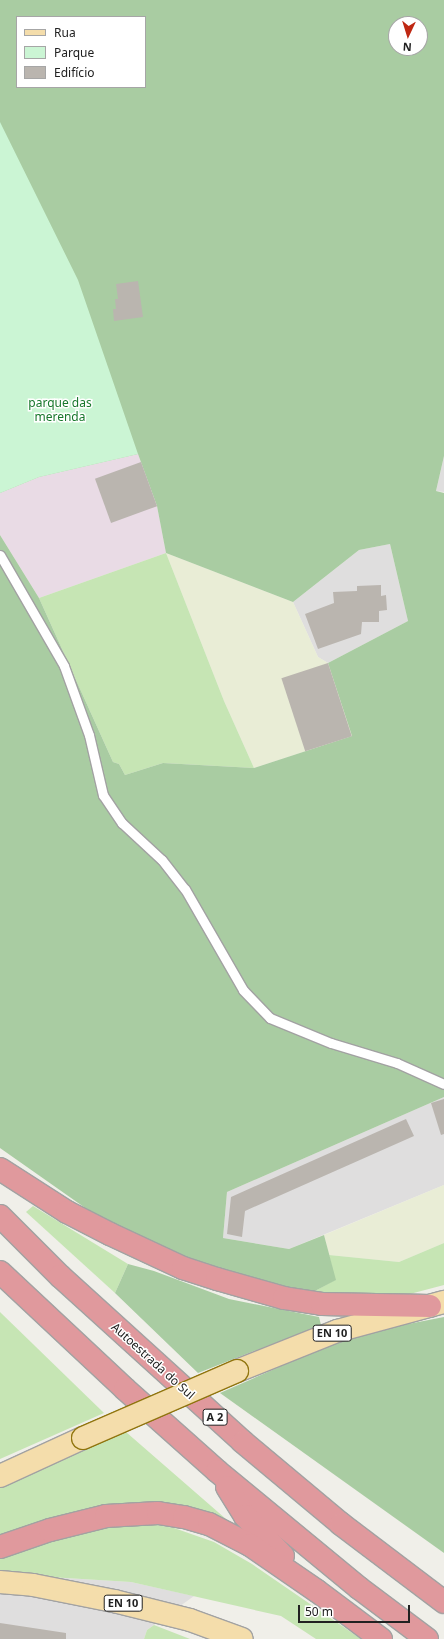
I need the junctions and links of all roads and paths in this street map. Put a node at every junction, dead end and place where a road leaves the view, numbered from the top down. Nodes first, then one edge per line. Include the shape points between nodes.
1 (0, 555) edge
2 (444, 1084) edge
3 (0, 1169) edge
4 (0, 1216) edge
5 (0, 1272) edge
6 (437, 1304) edge
7 (217, 1470) junction
8 (0, 1476) edge
9 (0, 1547) edge
10 (0, 1582) edge
11 (317, 1591) junction
12 (444, 1602) edge
13 (242, 1639) edge
14 (381, 1639) edge
15 (427, 1639) edge

1 - 2 lane via 64,666 89,735 103,795 122,822 162,860 185,889 243,990 270,1018 332,1043 397,1062
3 - 6 highway via 67,1212 110,1234 183,1268 217,1279 284,1298 322,1304
4 - 12 highway, Autoestrada do Sul / A 2 via 65,1282 243,1442 341,1524
5 - 7 highway via 124,1389
6 - 8 main road, EN 10, bridge via 337,1330 237,1370
7 - 11 highway via 244,1516
7 - 15 highway via 358,1588
9 - 11 highway via 50,1530 106,1516 158,1513 209,1524 228,1532
10 - 13 main road, EN 10 via 33,1585 114,1600 190,1620
11 - 14 highway

